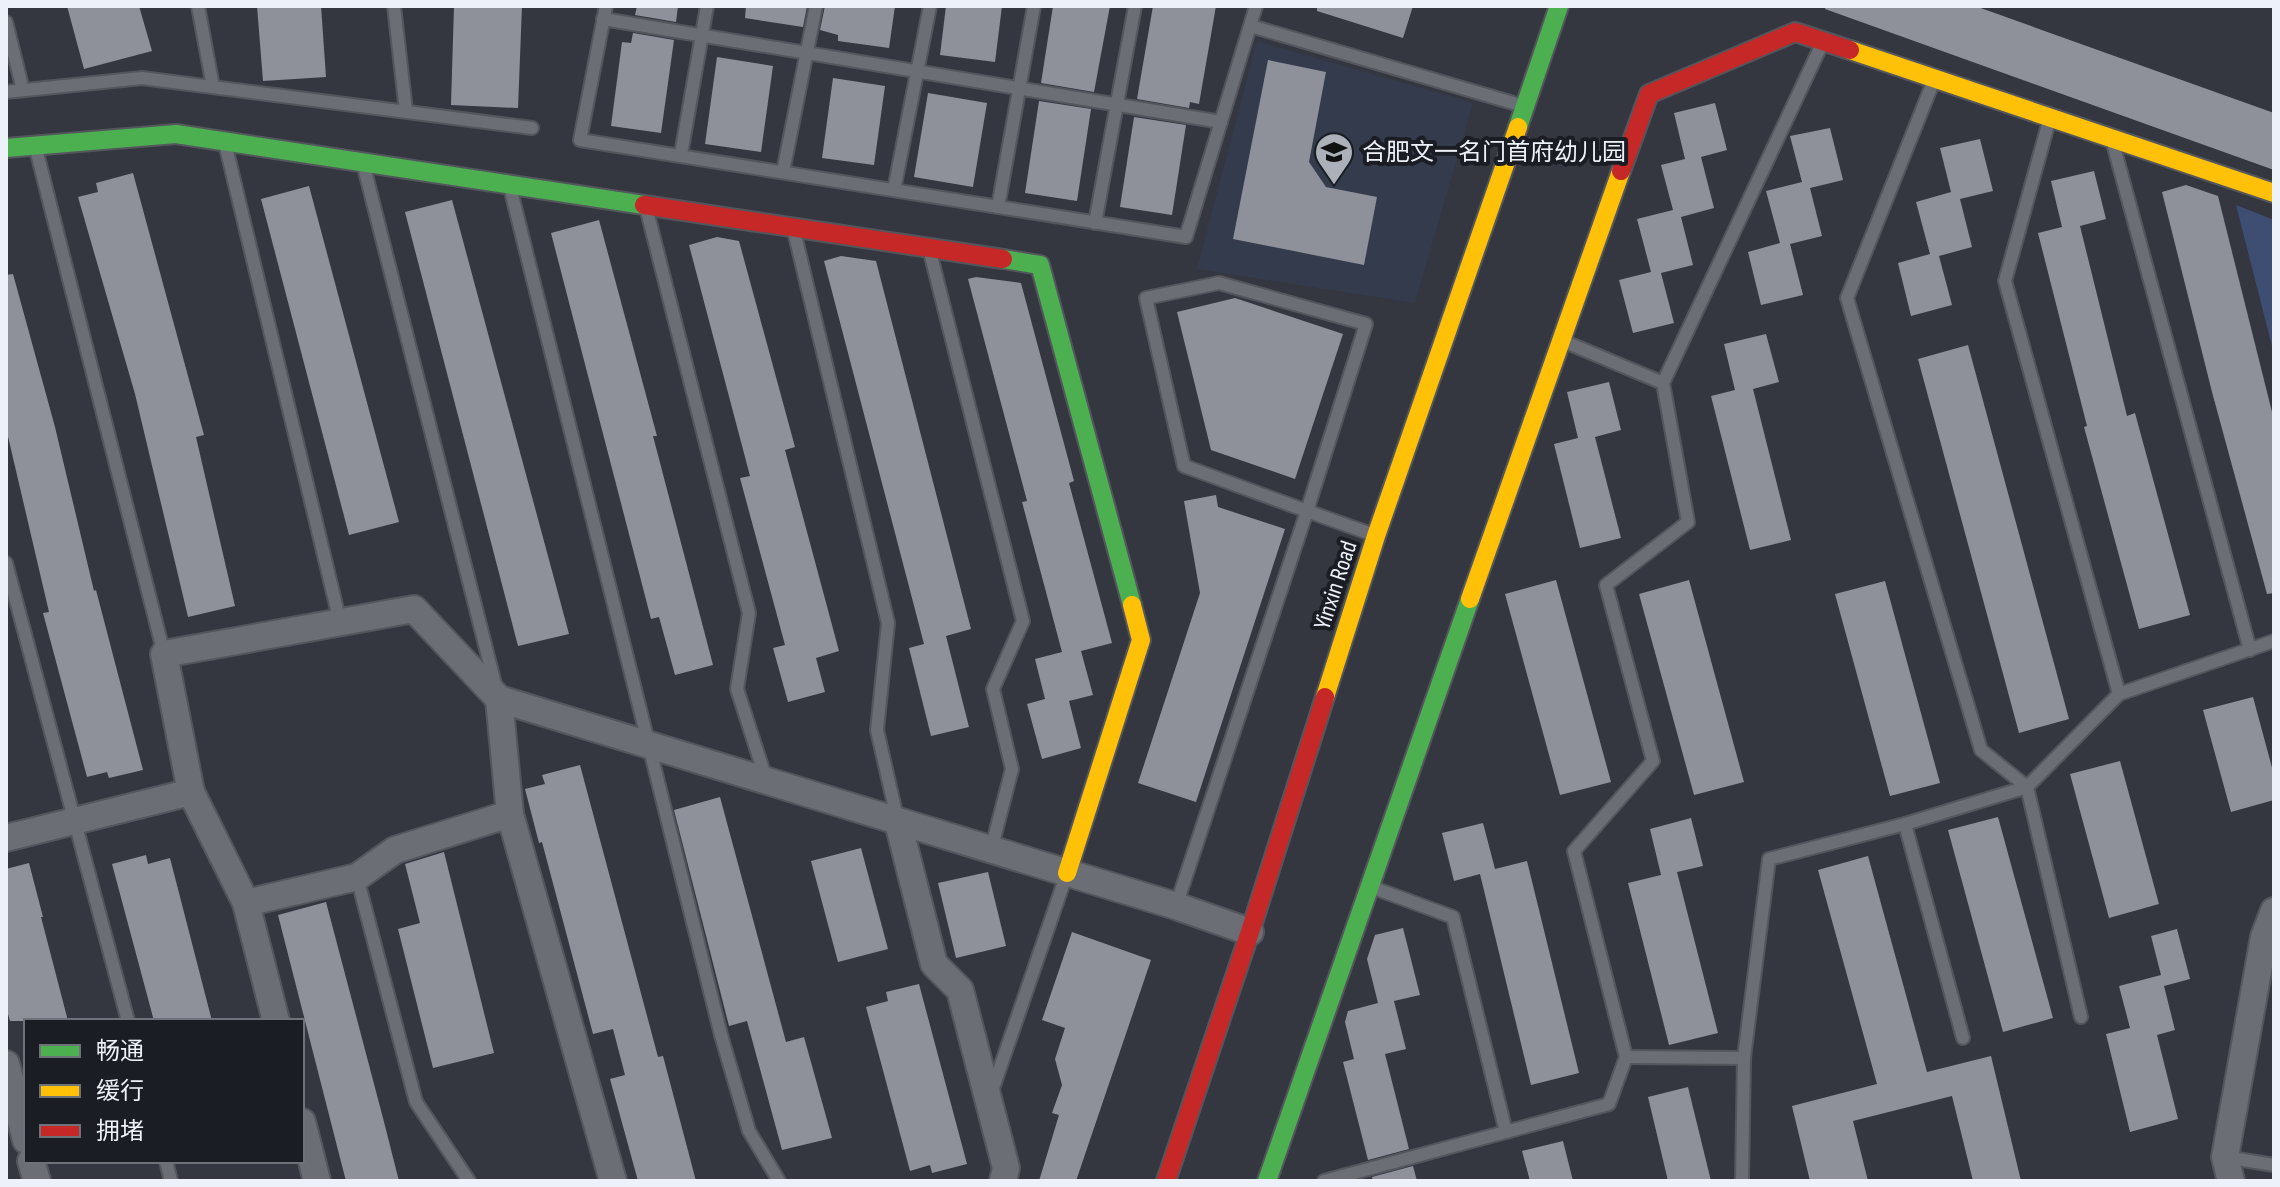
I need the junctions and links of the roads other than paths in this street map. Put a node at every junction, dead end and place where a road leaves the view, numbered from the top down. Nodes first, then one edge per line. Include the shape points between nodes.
1 (198, 6) edge
2 (394, 6) edge
3 (707, 6) edge
4 (816, 6) edge
5 (930, 6) edge
6 (1034, 6) edge
7 (1135, 6) edge
8 (1256, 6) edge
9 (1559, 6) edge
10 (604, 13) edge
11 (6, 22) edge
12 (1251, 26) junction
13 (702, 36) junction
14 (1823, 41) junction
15 (806, 53) junction
16 (917, 71) junction
17 (1934, 79) junction
18 (213, 87) junction
19 (1019, 88) junction
20 (23, 90) junction
21 (6, 92) edge
22 (1117, 104) junction
23 (1523, 106) junction
24 (406, 111) junction
25 (2050, 118) junction
26 (1221, 122) junction
27 (532, 128) dead end
28 (2112, 138) junction
29 (225, 141) junction
30 (35, 146) junction
31 (6, 148) edge
32 (681, 154) junction
33 (363, 162) junction
34 (783, 172) junction
35 (509, 184) junction
36 (894, 190) junction
37 (2274, 193) edge
38 (645, 205) junction
39 (998, 207) junction
40 (1095, 223) junction
41 (793, 228) junction
42 (929, 249) junction
43 (1560, 340) junction
44 (1663, 383) junction
45 (1307, 511) junction
46 (1376, 536) junction
47 (6, 563) edge
48 (340, 622) junction
49 (2274, 641) edge
50 (2250, 650) junction
51 (164, 654) junction
52 (2119, 694) junction
53 (499, 699) junction
54 (648, 745) junction
55 (767, 782) junction
56 (2027, 787) junction
57 (191, 792) junction
58 (510, 814) junction
59 (74, 821) junction
60 (898, 822) junction
61 (1905, 824) junction
62 (6, 838) edge
63 (991, 850) junction
64 (1067, 873) junction
65 (357, 877) junction
66 (1369, 887) junction
67 (246, 903) junction
68 (1176, 906) junction
69 (2274, 911) edge
70 (1250, 932) junction
71 (2081, 1017) dead end
72 (127, 1019) edge
73 (275, 1019) edge
74 (1963, 1038) dead end
75 (1626, 1057) junction
76 (1744, 1058) junction
77 (6, 1064) edge
78 (989, 1101) junction
79 (304, 1130) edge
80 (24, 1132) edge
81 (1506, 1132) junction
82 (2274, 1165) edge
83 (2228, 1169) edge
84 (317, 1181) edge
85 (469, 1181) edge
86 (613, 1181) edge
87 (779, 1181) edge
88 (1003, 1181) edge
89 (1166, 1181) edge
90 (1267, 1181) edge
91 (1324, 1181) edge
92 (1742, 1181) edge

1 - 18 lane
2 - 24 lane
3 - 13 lane
4 - 15 lane
5 - 16 lane
6 - 19 lane
7 - 22 lane
8 - 12 lane
9 - 23 street, Yinxin Road
10 - 13 lane
10 - 32 lane via 580,140
11 - 20 lane
12 - 23 lane
12 - 26 lane
13 - 15 lane
13 - 32 lane
14 - 17 street
14 - 43 street via 1795,32 1649,94
14 - 44 lane
15 - 16 lane
15 - 34 lane
16 - 19 lane
16 - 36 lane
17 - 25 street
17 - 56 lane via 1847,298 1981,750
18 - 20 lane via 142,78
18 - 24 lane
19 - 22 lane
19 - 39 lane
20 - 21 lane
22 - 26 lane
22 - 40 lane
23 - 46 street, Yinxin Road
24 - 27 lane
25 - 28 street
25 - 52 lane via 2005,281
26 - 40 lane via 1186,237
28 - 37 street
28 - 50 lane
29 - 30 street via 176,134
29 - 33 street
29 - 48 lane
30 - 31 street
30 - 51 lane
32 - 34 lane
33 - 35 street
33 - 53 lane
34 - 36 lane
35 - 38 street
35 - 54 lane
36 - 39 lane
38 - 41 street
38 - 55 lane via 749,613 737,689
39 - 40 lane
41 - 42 street
41 - 60 lane via 888,623 877,730
42 - 63 lane via 1023,621 993,689 1012,769
42 - 64 street via 1040,265 1141,640
43 - 44 lane
43 - 66 street
44 - 75 lane via 1688,522 1606,585 1653,761 1574,851
45 - 45 lane via 1184,466 1146,298 1219,283 1366,324
45 - 46 lane
45 - 68 lane
46 - 70 street, Yinxin Road
47 - 59 lane
48 - 51 street
48 - 53 street via 414,609
49 - 50 lane
50 - 52 lane
51 - 57 street
52 - 56 lane
53 - 54 street
53 - 58 street
54 - 55 street
54 - 87 lane via 749,1131
55 - 60 street
56 - 61 lane
56 - 71 lane
57 - 59 street
57 - 67 street
58 - 65 street via 395,850
58 - 86 street
59 - 62 street
59 - 72 lane
60 - 63 street
60 - 78 street via 934,964 960,990
61 - 74 lane
61 - 76 lane via 1769,859
63 - 64 street
64 - 68 street
64 - 78 lane
65 - 67 street
65 - 85 lane via 416,1102
66 - 81 lane via 1453,917
66 - 90 street
67 - 73 street
68 - 70 street
69 - 83 street via 2264,937
70 - 89 street, Yinxin Road
75 - 76 lane
75 - 81 lane via 1609,1104
76 - 92 lane
77 - 80 street
78 - 88 street via 1006,1168
79 - 84 street
81 - 91 lane
82 - 83 lane

